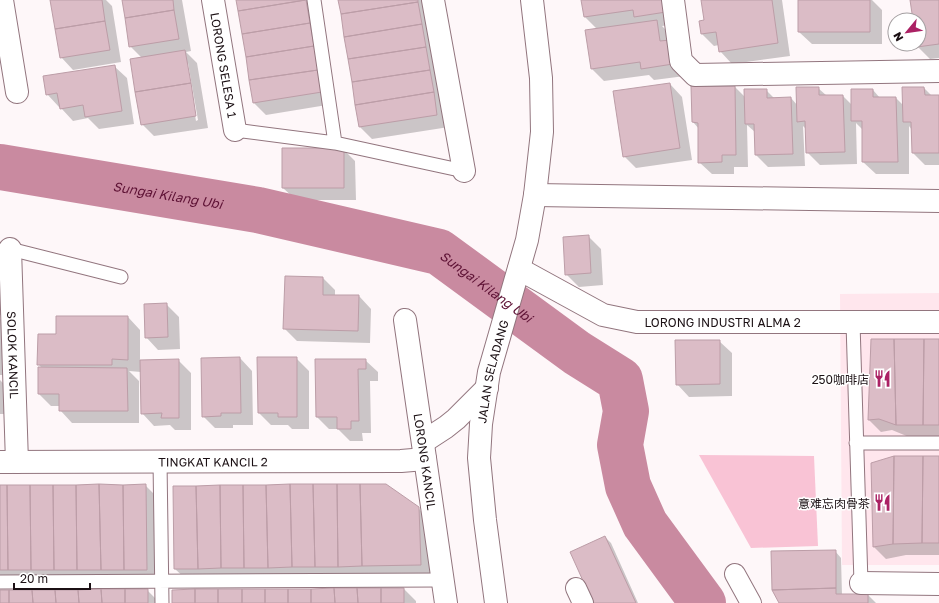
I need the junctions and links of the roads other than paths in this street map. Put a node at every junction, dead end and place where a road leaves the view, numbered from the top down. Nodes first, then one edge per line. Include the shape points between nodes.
1 (2, 0) edge
2 (213, 0) edge
3 (314, 0) edge
4 (433, 0) edge
5 (532, 0) edge
6 (673, 0) edge
7 (939, 71) edge
8 (17, 92) dead end
9 (235, 130) joint
10 (335, 142) junction
11 (464, 171) joint
12 (535, 195) junction
13 (939, 201) edge
14 (10, 249) joint
15 (121, 277) dead end
16 (516, 278) junction
17 (405, 320) dead end
18 (939, 322) edge
19 (854, 323) junction
20 (488, 380) junction
21 (856, 442) junction
22 (939, 443) edge
23 (424, 451) junction
24 (160, 461) junction
25 (9, 462) edge
26 (735, 574) dead end
27 (442, 580) junction
28 (162, 581) junction
29 (0, 582) edge
30 (861, 583) joint
31 (939, 584) edge
32 (162, 603) edge
33 (446, 603) edge
34 (496, 603) edge
35 (751, 603) edge

1 - 8 street
2 - 9 street, LORONG SELESA 1
3 - 10 lane
4 - 11 street
5 - 12 street, JALAN SELADANG via 541,78 542,132
6 - 7 street via 681,61 696,75
9 - 10 lane
10 - 11 lane
12 - 13 street
12 - 16 street, JALAN SELADANG via 527,240
14 - 15 lane
14 - 25 street, SOLOK KANCIL
16 - 19 street, LORONG INDUSTRI ALMA 2 via 602,315 637,322
16 - 20 street, JALAN SELADANG
17 - 23 street, LORONG KANCIL
18 - 19 street, LORONG INDUSTRI ALMA 2
19 - 21 lane
20 - 23 street
20 - 34 street, JALAN SELADANG via 479,458 484,520
21 - 22 lane
21 - 30 lane
23 - 24 street, TINGKAT KANCIL 2 via 401,461
23 - 27 street, LORONG KANCIL
24 - 25 street, TINGKAT KANCIL 2
24 - 28 lane
26 - 35 street
27 - 28 lane
27 - 33 street, LORONG KANCIL
28 - 29 lane
28 - 32 lane
30 - 31 street

